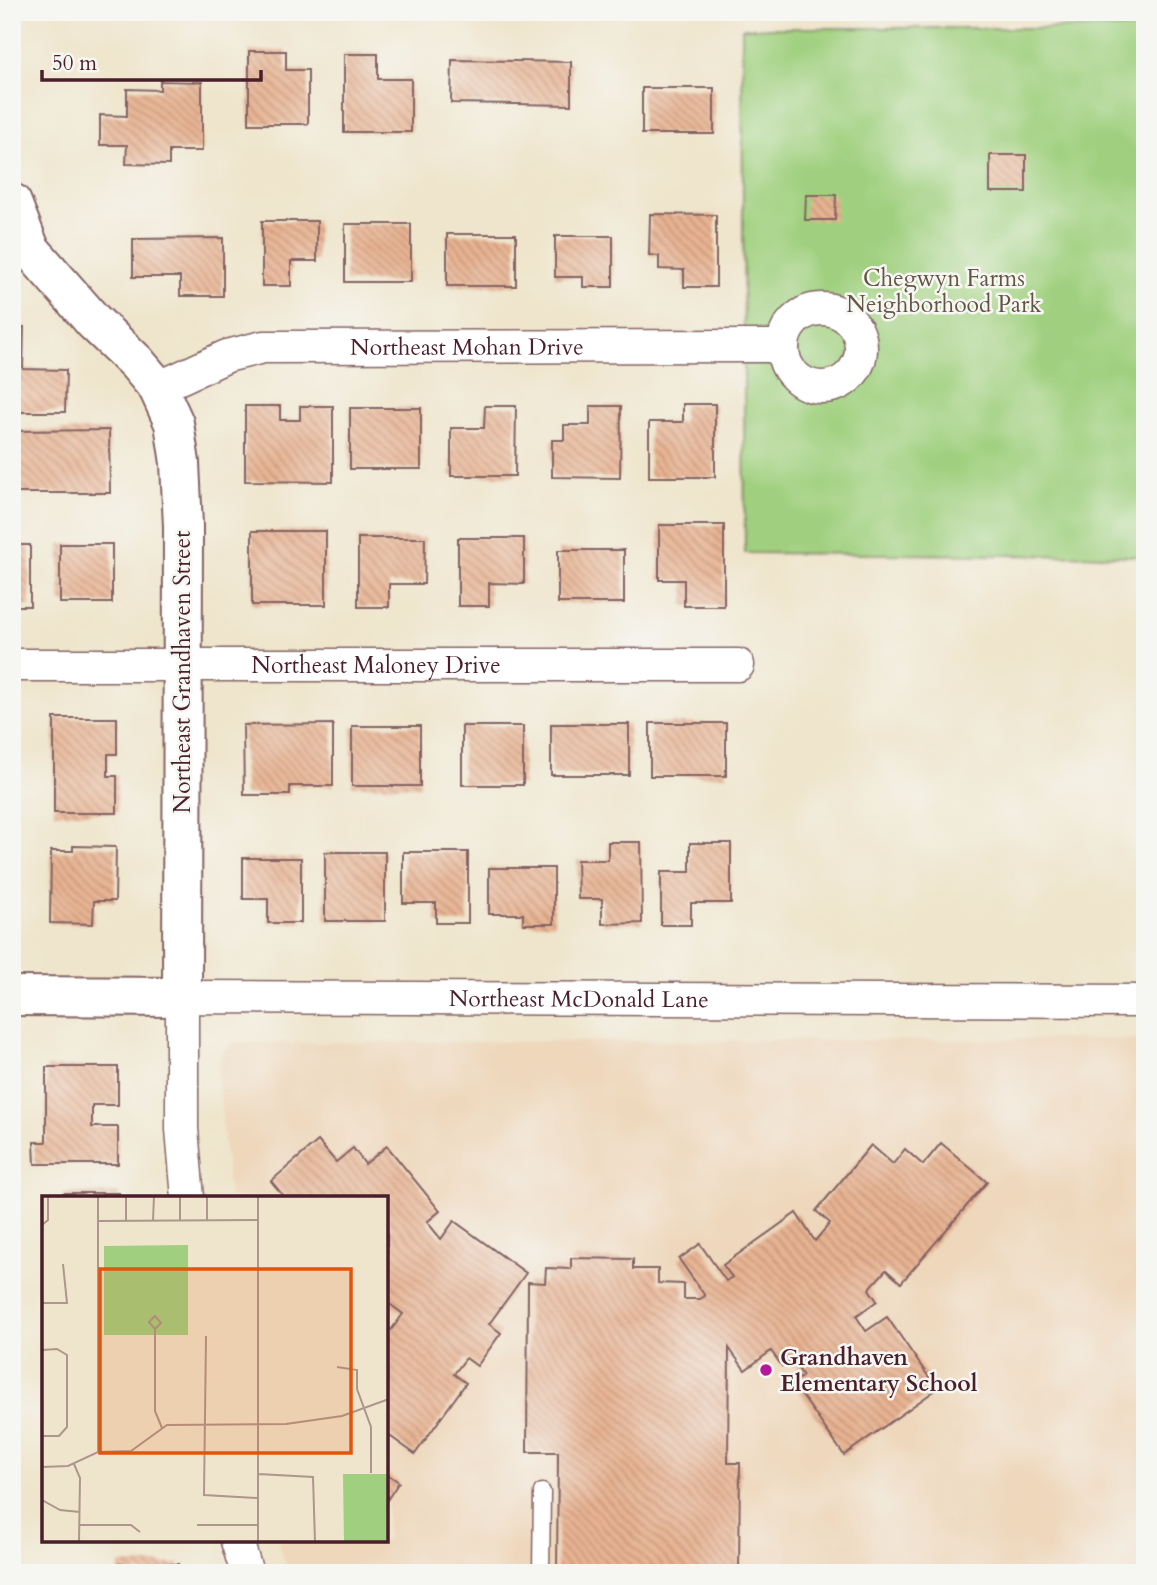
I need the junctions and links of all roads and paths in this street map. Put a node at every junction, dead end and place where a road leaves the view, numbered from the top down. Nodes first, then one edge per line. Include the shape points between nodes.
1 (12, 203) edge
2 (783, 346) dead end
3 (158, 388) junction
4 (12, 665) edge
5 (182, 665) junction
6 (738, 665) dead end
7 (12, 996) edge
8 (182, 997) junction
9 (1145, 1001) edge
10 (188, 1196) edge
11 (542, 1492) dead end
12 (238, 1543) edge
13 (247, 1573) edge
14 (541, 1573) edge

1 - 3 street, Northeast Grandhaven Street via 30,248
2 - 3 street, Northeast Mohan Drive via 263,347 227,356
3 - 5 street, Northeast Grandhaven Street via 174,423 180,463
4 - 5 street, Northeast Maloney Drive
5 - 6 street, Northeast Maloney Drive
5 - 8 street, Northeast Grandhaven Street
7 - 8 street, Northeast McDonald Lane
8 - 9 street, Northeast McDonald Lane
8 - 10 street, Northeast Grandhaven Street via 182,1129
11 - 14 lane
12 - 13 street

